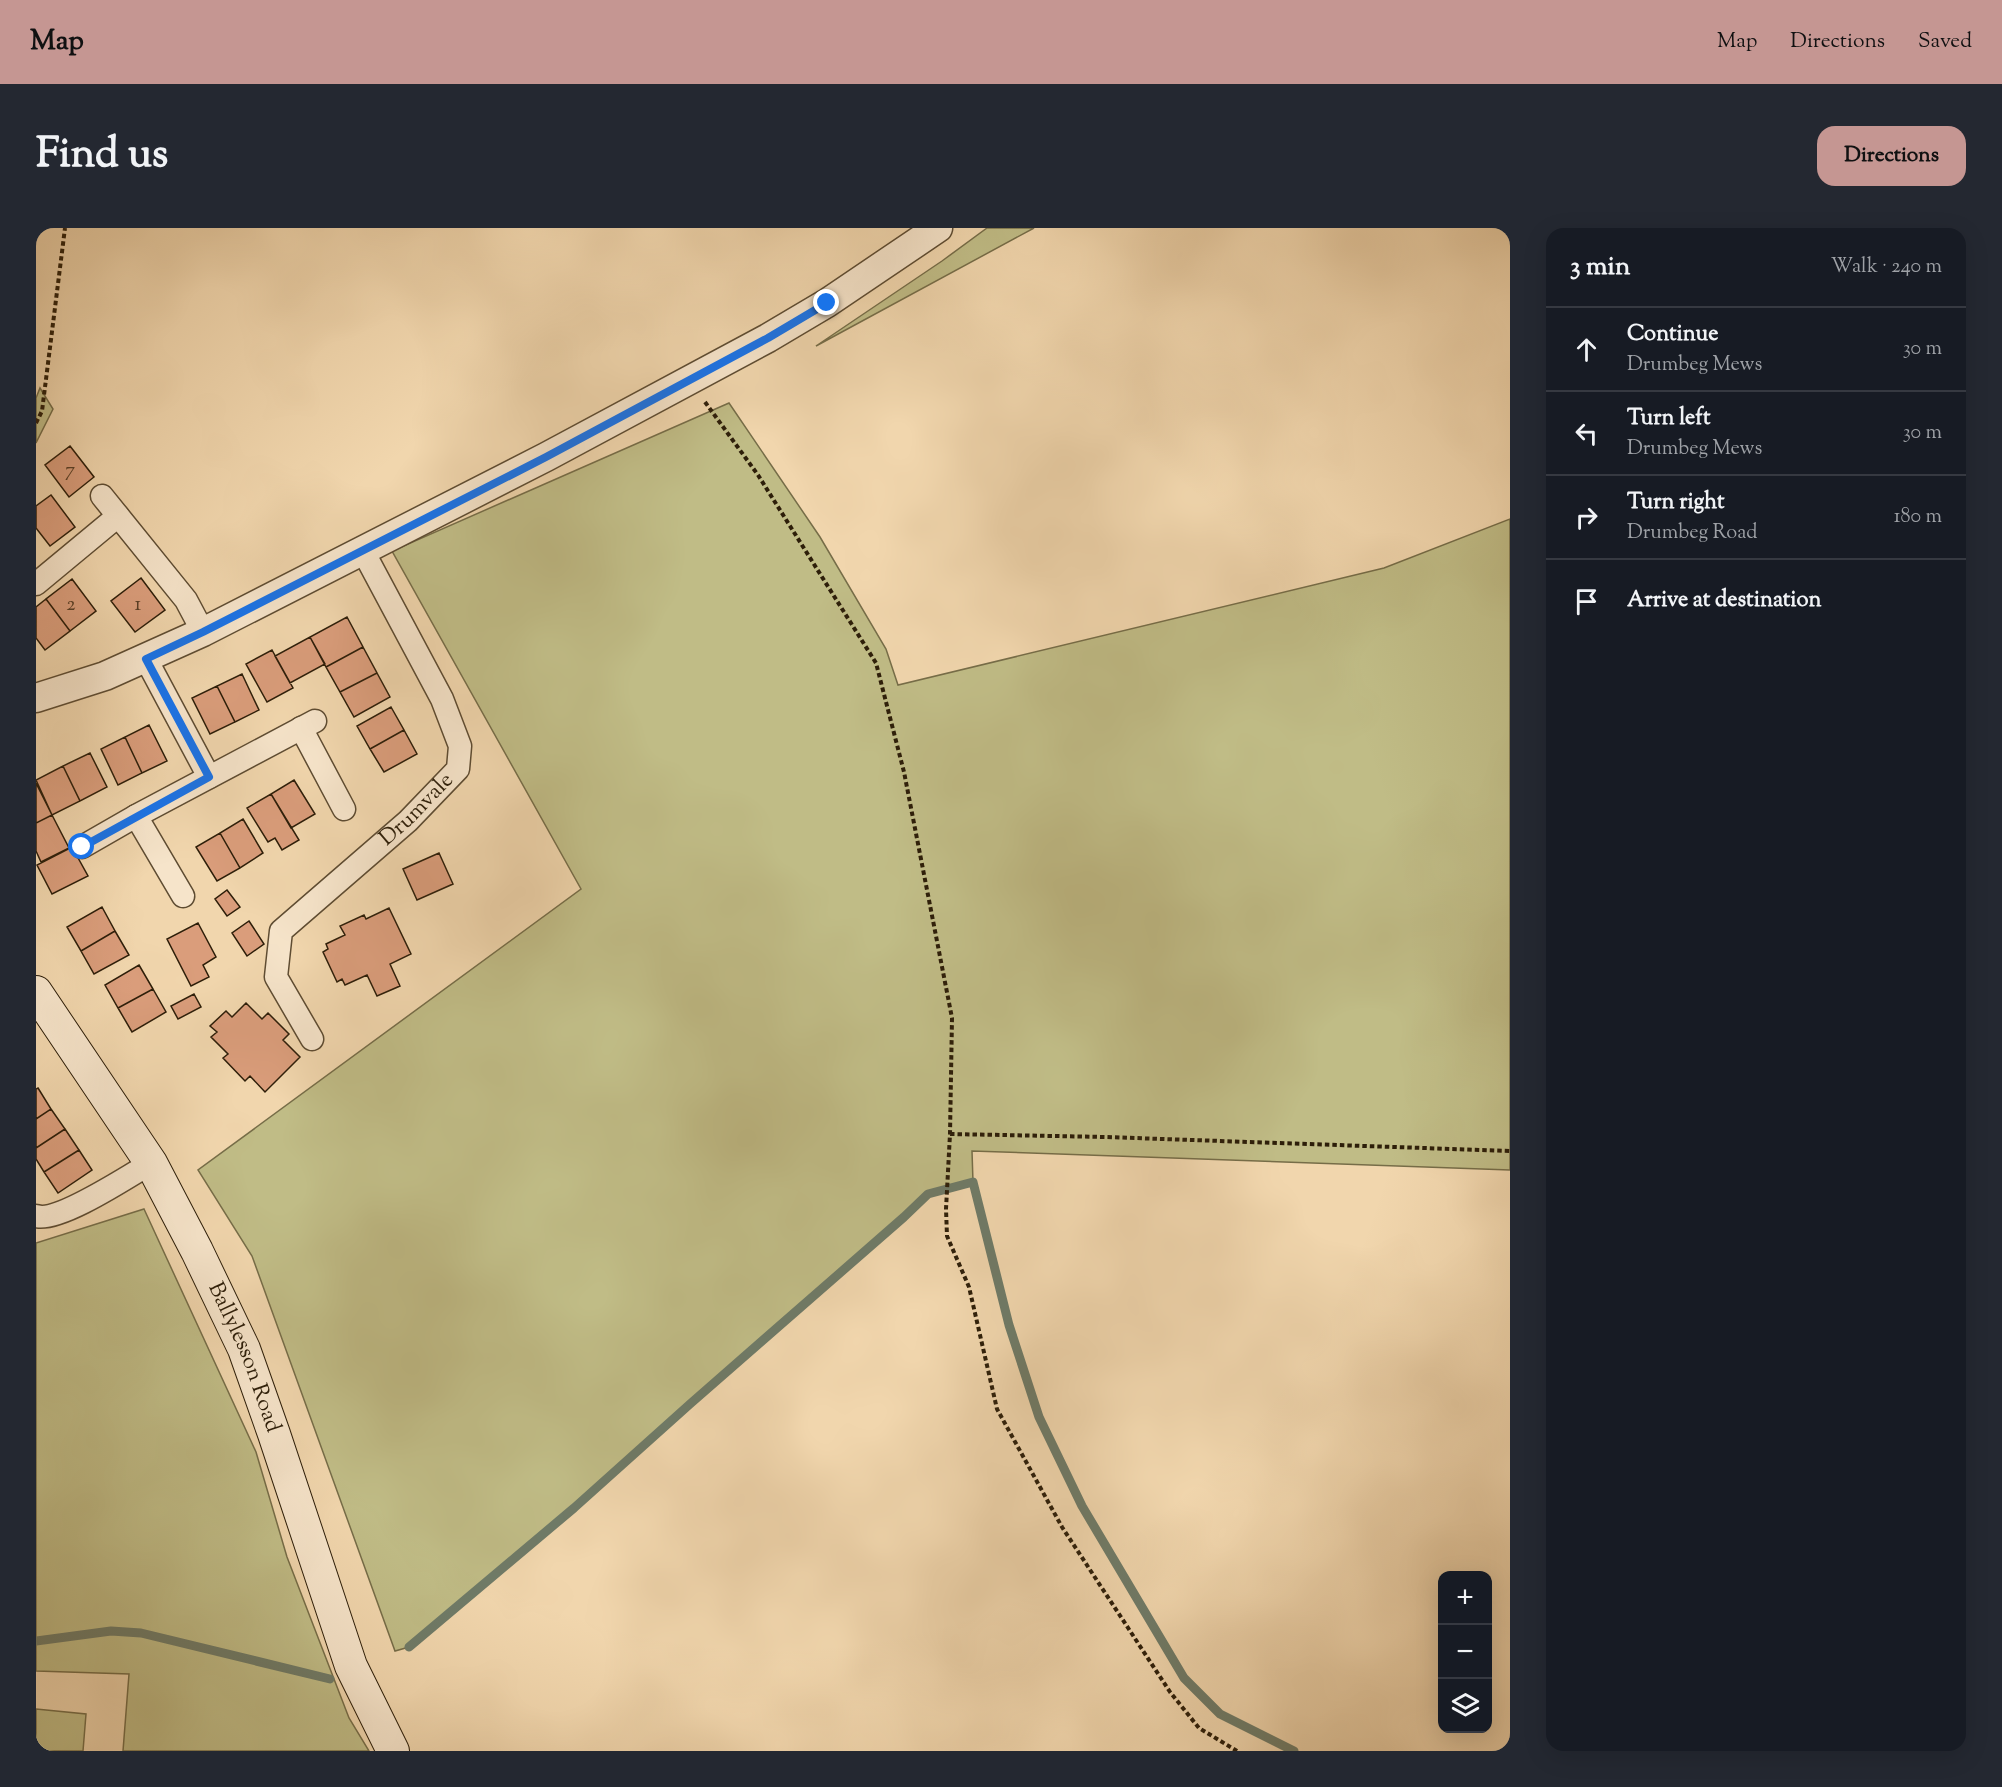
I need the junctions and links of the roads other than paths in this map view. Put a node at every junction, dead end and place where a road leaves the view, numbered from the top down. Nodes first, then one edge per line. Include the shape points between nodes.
1 (938, 228) edge
2 (102, 496) dead end
3 (118, 516) junction
4 (363, 551) junction
5 (36, 584) edge
6 (203, 632) junction
7 (146, 659) junction
8 (36, 698) edge
9 (209, 777) junction
10 (344, 809) dead end
11 (136, 816) junction
12 (82, 847) dead end
13 (183, 897) dead end
14 (36, 992) edge
15 (312, 1039) dead end
16 (151, 1163) junction
17 (36, 1216) edge
18 (393, 1751) edge

1 - 4 street via 768,338
2 - 3 street
3 - 5 street
3 - 6 street via 186,600
4 - 6 street
4 - 15 street, Drumvale via 442,699 460,746 458,769 408,821 281,931 276,977
6 - 7 street
7 - 8 street
7 - 9 street
9 - 10 street via 308,724
9 - 11 street
11 - 12 street
11 - 13 street
14 - 16 main road, Ballylesson Road
16 - 17 street via 75,1206 44,1218
16 - 18 main road, Ballylesson Road via 244,1349 351,1666

